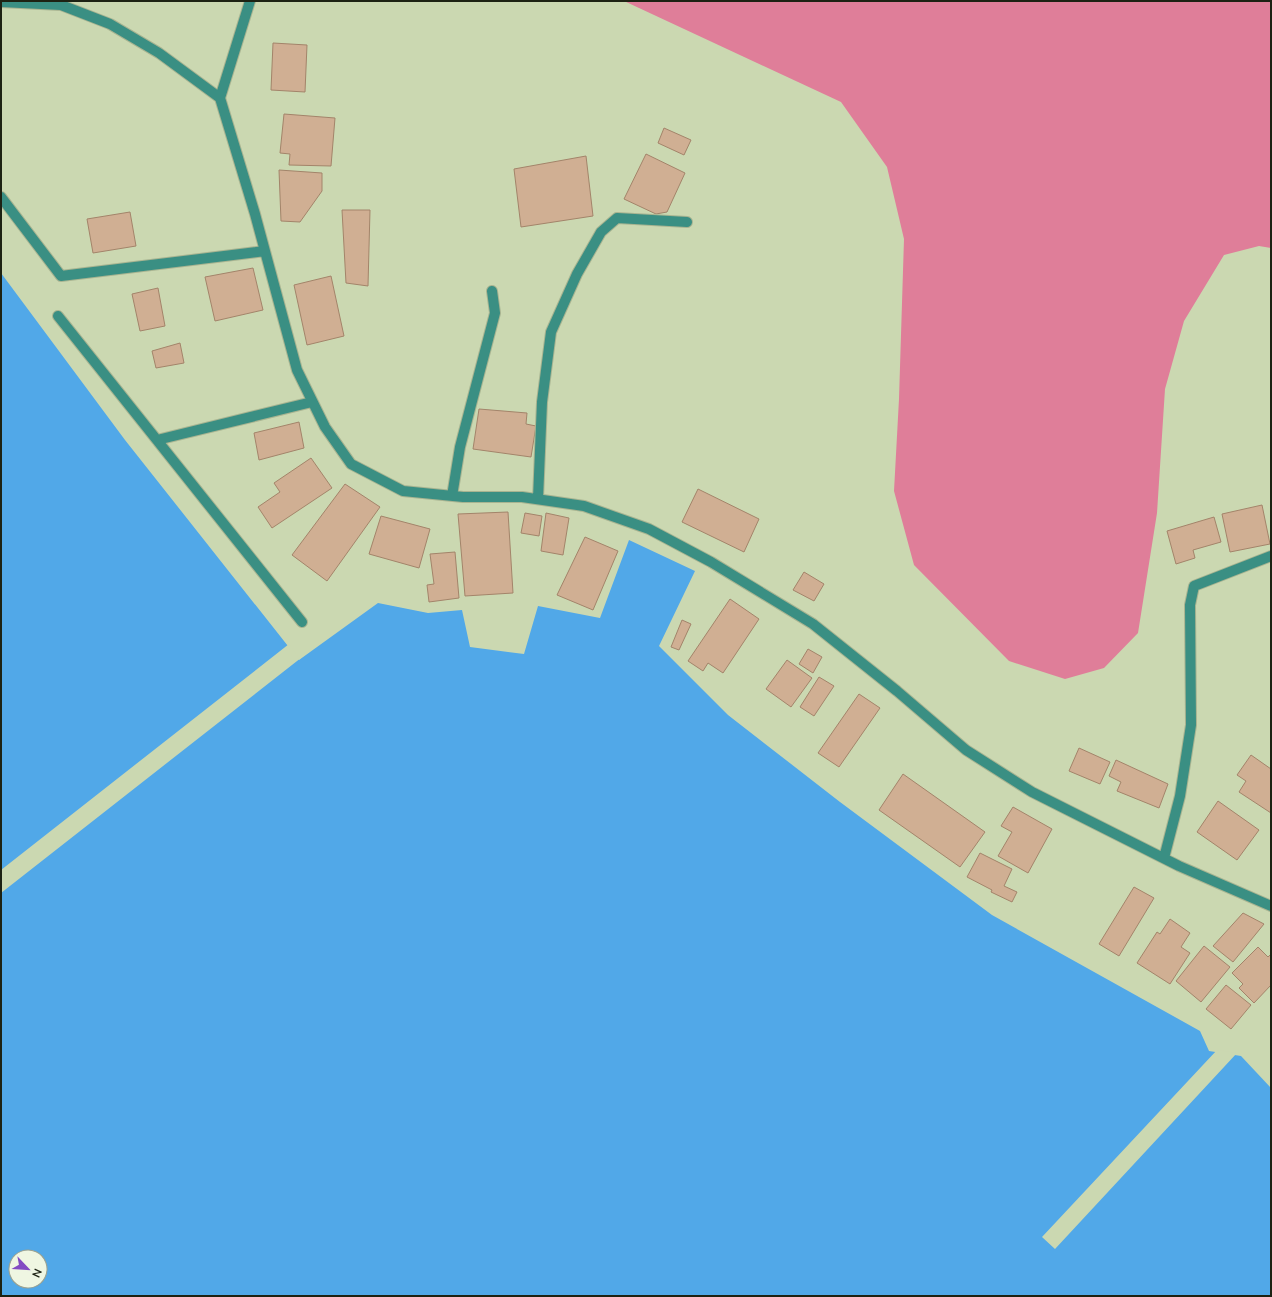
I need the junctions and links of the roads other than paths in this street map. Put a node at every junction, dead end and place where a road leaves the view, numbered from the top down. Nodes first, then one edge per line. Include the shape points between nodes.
1 (250, 1) edge
2 (1, 2) edge
3 (220, 98) junction
4 (1, 197) edge
5 (687, 222) dead end
6 (265, 251) junction
7 (492, 291) dead end
8 (58, 316) dead end
9 (312, 402) junction
10 (157, 440) junction
11 (452, 496) junction
12 (538, 499) junction
13 (1271, 556) edge
14 (302, 622) dead end
15 (1164, 858) junction
16 (1271, 906) edge

1 - 3 street
2 - 3 street via 61,5 110,24 159,53
3 - 6 street
4 - 6 street via 61,276
5 - 12 street via 617,218 601,232 578,274 552,332 542,402
6 - 9 street via 297,370
7 - 11 street via 495,313 460,447
8 - 10 street
9 - 10 street
9 - 11 street via 325,427 351,464 403,490
10 - 14 street
11 - 12 street
12 - 15 street via 584,506 649,529 711,562 812,624 966,750 1032,792
13 - 15 street via 1194,586 1190,605 1191,726 1180,796
15 - 16 street

